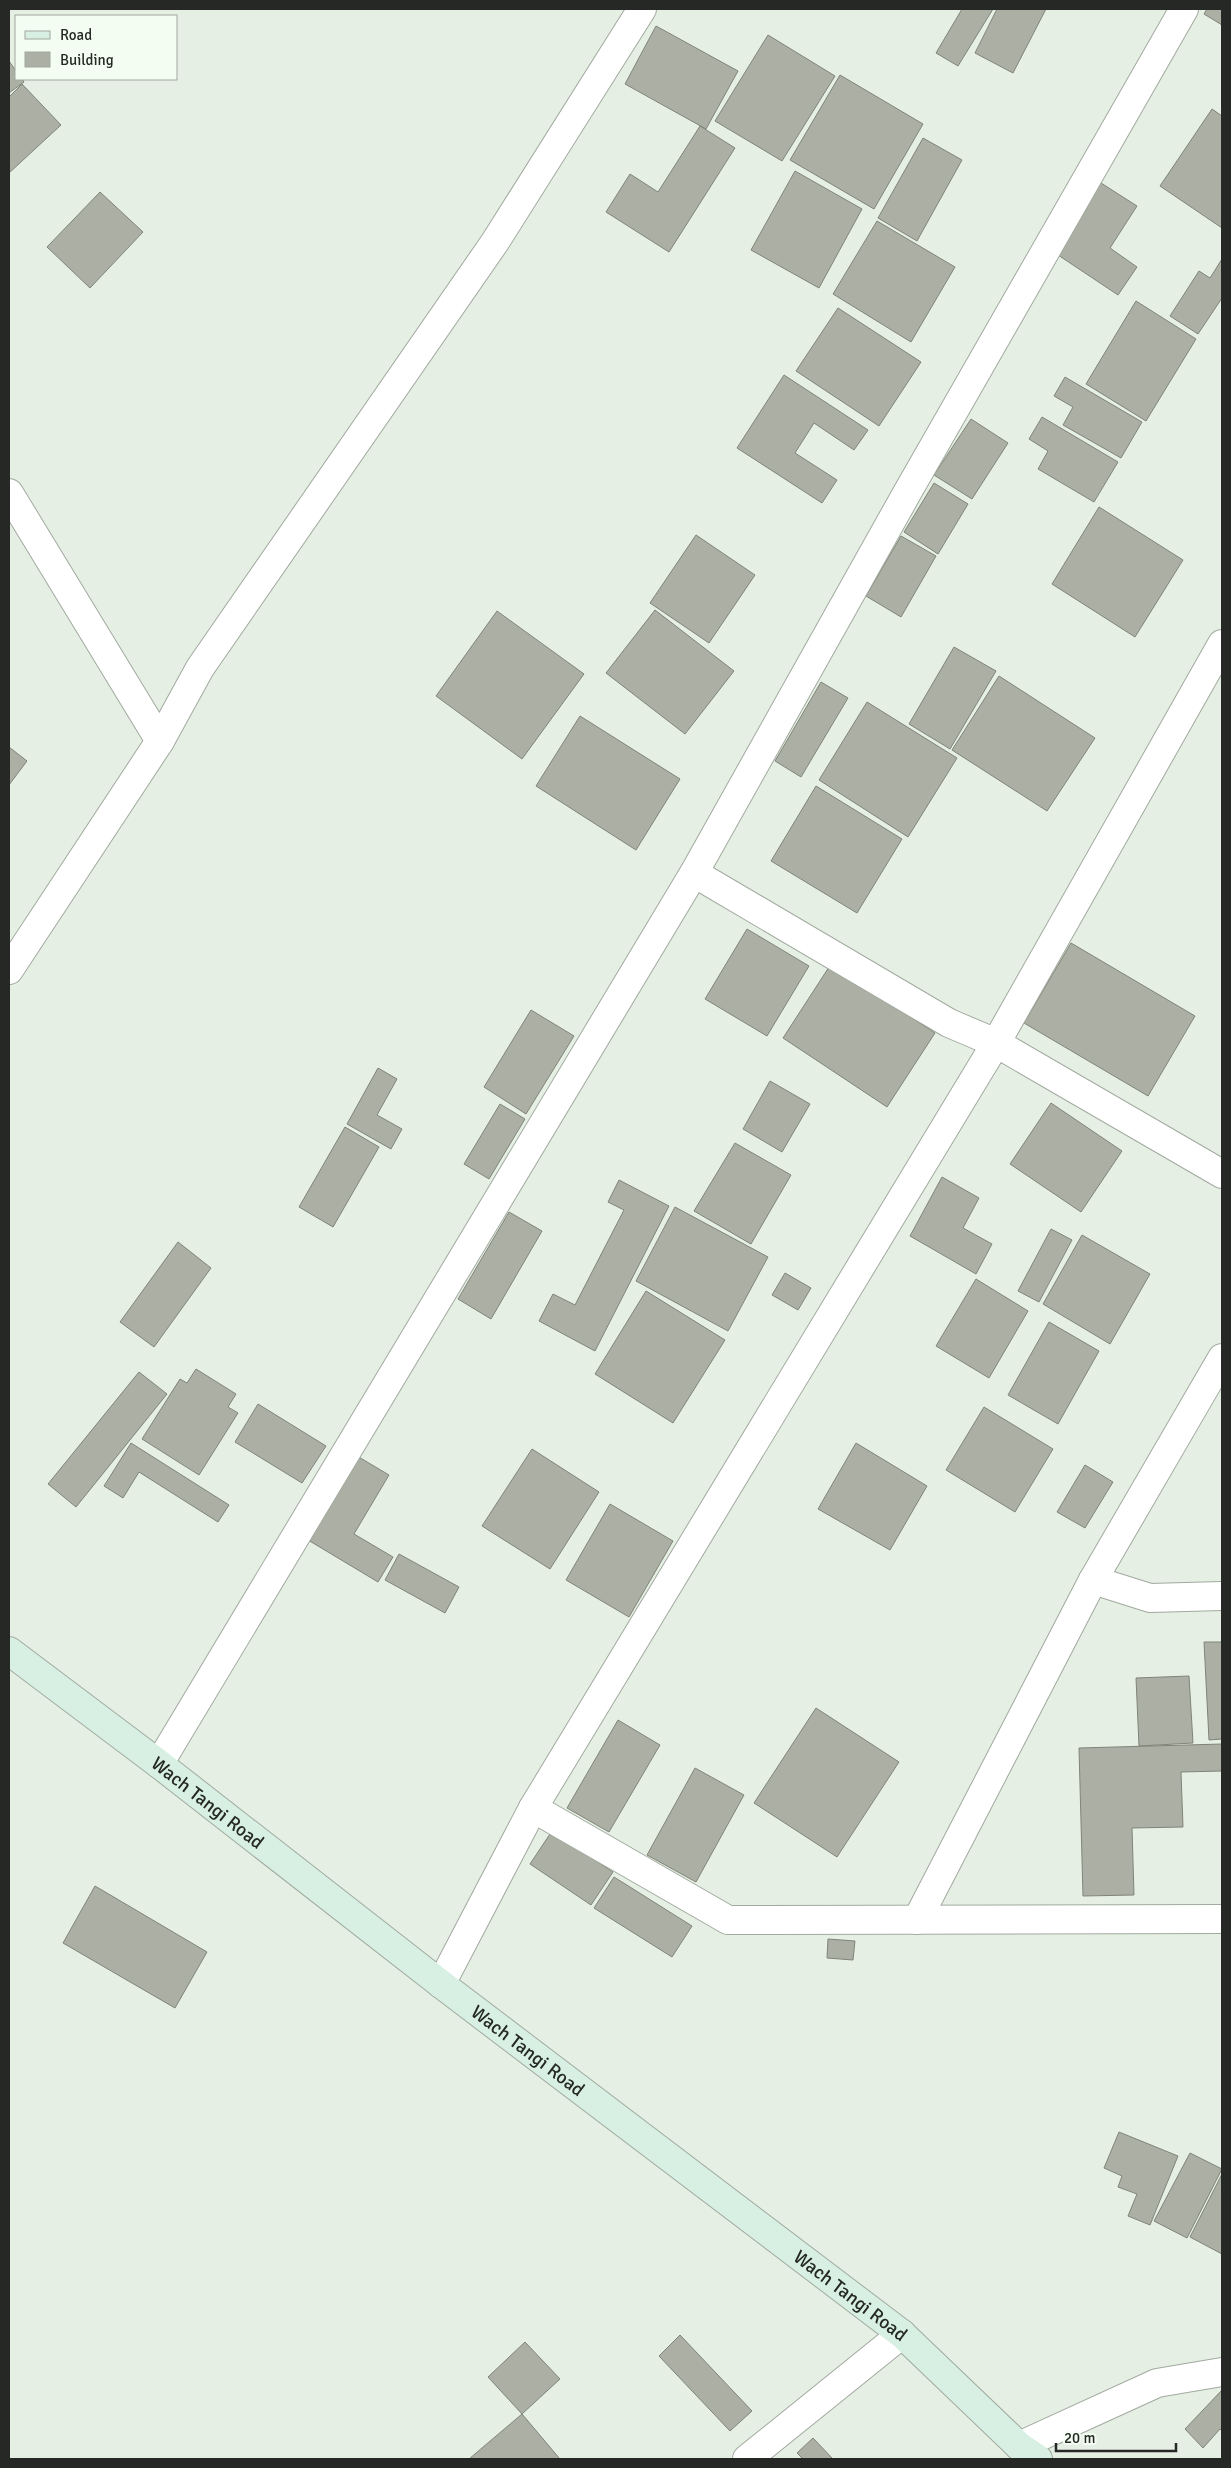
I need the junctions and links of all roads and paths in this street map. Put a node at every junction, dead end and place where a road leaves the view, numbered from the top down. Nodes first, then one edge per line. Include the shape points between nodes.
1 (642, 9) edge
2 (1184, 9) edge
3 (9, 493) edge
4 (1222, 644) edge
5 (160, 741) junction
6 (694, 873) junction
7 (9, 970) edge
8 (996, 1043) junction
9 (1222, 1174) edge
10 (1222, 1358) edge
11 (1093, 1580) junction
12 (1222, 1596) edge
13 (9, 1651) edge
14 (159, 1764) junction
15 (533, 1808) junction
16 (917, 1920) junction
17 (1222, 1920) edge
18 (441, 1984) junction
19 (902, 2334) junction
20 (1222, 2372) edge
21 (1028, 2453) edge
22 (747, 2459) edge

1 - 5 street via 495,242 200,668
2 - 6 street
3 - 5 street
4 - 8 street
5 - 7 street
6 - 8 street via 949,1023
6 - 14 street
8 - 9 street
8 - 15 street
10 - 11 street
11 - 12 street via 1150,1598
11 - 16 street
13 - 14 main road, Wach Tangi Road
14 - 18 main road, Wach Tangi Road
15 - 16 street via 728,1920
15 - 18 street
16 - 17 street
18 - 19 main road, Wach Tangi Road
19 - 21 main road, Wach Tangi Road
19 - 22 street
20 - 21 street via 1157,2383

